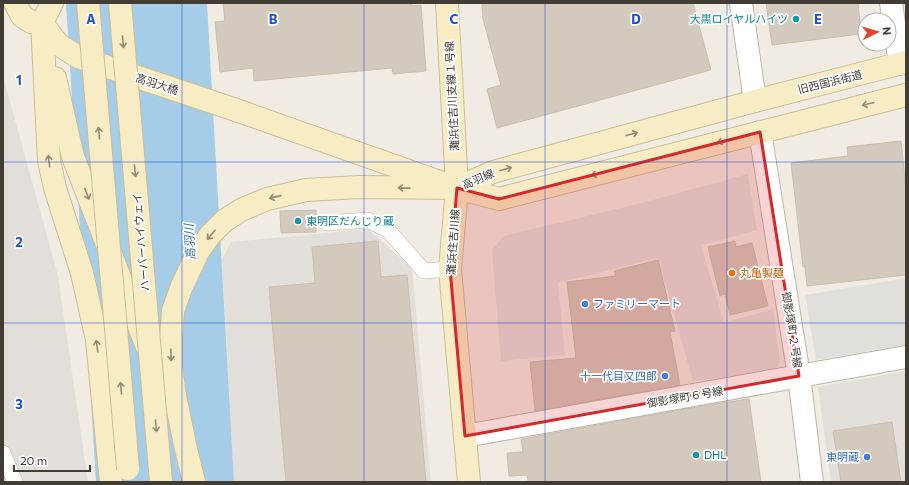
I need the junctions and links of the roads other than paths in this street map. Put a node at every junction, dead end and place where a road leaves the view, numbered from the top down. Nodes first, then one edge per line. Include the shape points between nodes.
1 (15, 3) edge
2 (52, 3) edge
3 (88, 3) edge
4 (120, 3) edge
5 (447, 3) edge
6 (741, 3) edge
7 (891, 3) edge
8 (42, 23) junction
9 (903, 63) edge
10 (906, 95) edge
11 (755, 101) junction
12 (760, 132) junction
13 (457, 188) junction
14 (326, 223) dead end
15 (450, 269) junction
16 (906, 357) edge
17 (799, 376) junction
18 (465, 436) junction
19 (186, 449) junction
20 (3, 453) edge
21 (15, 482) edge
22 (111, 482) edge
23 (129, 482) edge
24 (161, 482) edge
25 (194, 482) edge
26 (469, 482) edge
27 (812, 482) edge

1 - 8 street via 22,16 31,22
2 - 8 street
23 -> 3 street, bridge
4 -> 24 street, ハーバーハイウェイ, bridge
5 - 13 street, 灘浜住吉川支線１号線
6 - 11 street
7 - 9 street
8 - 13 street, 高羽大橋, bridge via 58,44 78,57
8 -> 19 street, bridge via 73,157
22 -> 8 street via 97,340 82,273 49,161
9 - 11 street, 旧西国浜街道
10 -> 12 street
13 -> 11 street, 高羽線 via 493,172
12 -> 13 street, 高羽線 via 499,199
12 - 17 street, 御影塚町２号線
13 - 15 street, 灘浜住吉川線
13 -> 19 street via 359,187 306,190 267,199 241,210 224,221 198,252 173,311 171,366
14 - 15 lane via 368,220 388,230 424,271
15 - 18 street, 灘浜住吉川線
16 - 17 street, 御影塚町６号線
17 - 18 street, 御影塚町６号線
17 - 27 street, 御影塚町２号線
18 - 26 street, 灘浜住吉川線
19 - 25 street
20 - 21 lane

